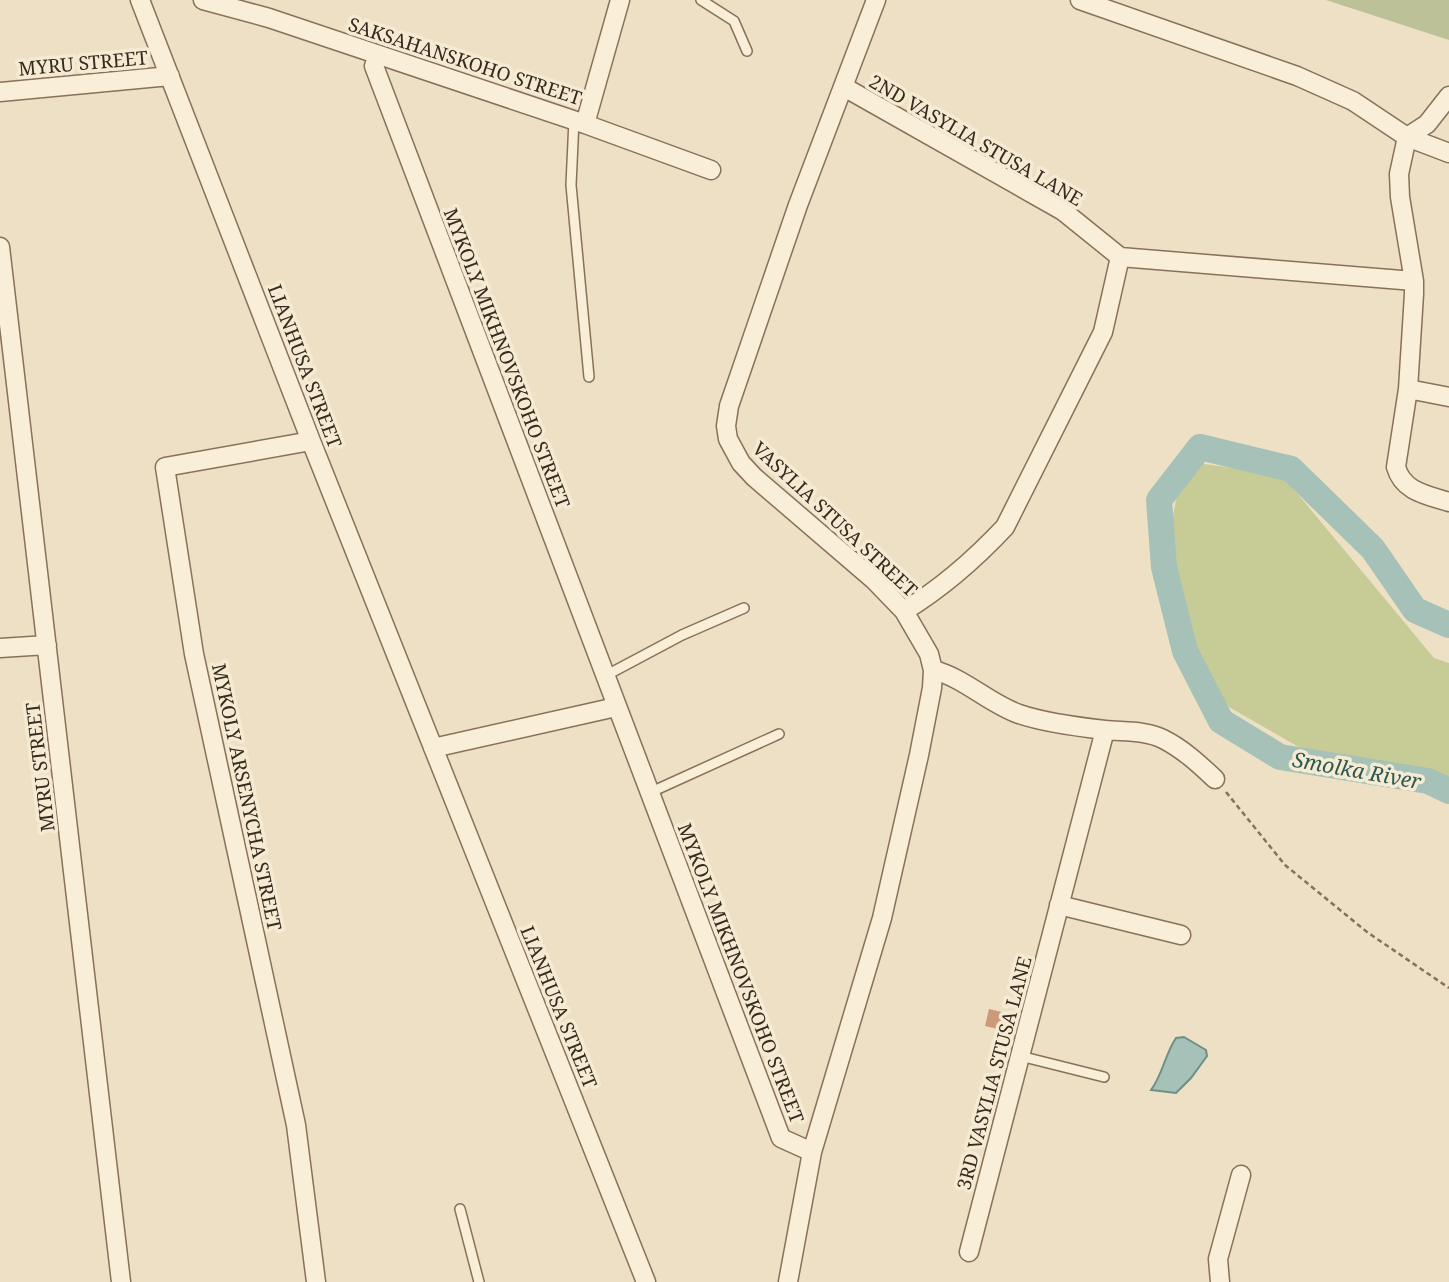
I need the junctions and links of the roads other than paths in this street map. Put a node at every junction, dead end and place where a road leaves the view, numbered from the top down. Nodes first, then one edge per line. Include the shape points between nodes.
1 (139, 0) edge
2 (203, 0) edge
3 (620, 0) edge
4 (701, 0) edge
5 (876, 0) edge
6 (1080, 0) edge
7 (747, 51) dead end
8 (378, 55) junction
9 (170, 76) junction
10 (844, 87) junction
11 (0, 92) edge
12 (1449, 96) edge
13 (580, 122) junction
14 (1407, 137) junction
15 (1449, 153) edge
16 (711, 170) dead end
17 (0, 247) edge
18 (1120, 257) junction
19 (1414, 281) junction
20 (589, 377) dead end
21 (1408, 389) junction
22 (1449, 397) edge
23 (311, 441) junction
24 (1449, 502) edge
25 (744, 608) dead end
26 (904, 611) junction
27 (47, 645) junction
28 (0, 648) edge
29 (933, 670) junction
30 (605, 676) junction
31 (616, 707) junction
32 (1105, 730) junction
33 (779, 734) dead end
34 (433, 748) junction
35 (1215, 779) road end
36 (649, 793) junction
37 (1059, 905) junction
38 (1181, 936) dead end
39 (1020, 1056) junction
40 (1104, 1077) dead end
41 (812, 1152) junction
42 (1241, 1175) dead end
43 (460, 1209) dead end
44 (969, 1252) dead end
45 (121, 1282) edge
46 (316, 1282) edge
47 (479, 1282) edge
48 (646, 1282) edge
49 (788, 1282) edge
50 (1220, 1282) edge

1 - 9 street, LIANHUSA STREET
2 - 8 street, SAKSAHANSKOHO STREET
3 - 13 street
4 - 7 lane via 734,21
5 - 10 street, VASYLIA STUSA STREET
6 - 14 street via 1297,76 1353,101
8 - 13 street, SAKSAHANSKOHO STREET
8 - 30 street, MYKOLY MIKHNOVSKOHO STREET via 374,66
9 - 11 street, MYRU STREET
9 - 23 street, LIANHUSA STREET
10 - 18 street, 2ND VASYLIA STUSA LANE via 1062,211
10 - 26 street, VASYLIA STUSA STREET via 798,205 726,426 733,451 754,477
12 - 14 street via 1427,124
13 - 16 street, SAKSAHANSKOHO STREET
13 - 20 lane via 571,185
14 - 15 street
14 - 19 street via 1399,174 1400,197
17 - 27 street, MYRU STREET
18 - 19 street
18 - 26 street via 1103,332 1005,527 936,591
19 - 21 street
21 - 22 street
21 - 24 street via 1396,467 1410,489
23 - 34 street, LIANHUSA STREET
23 - 46 street, MYKOLY ARSENYCHA STREET via 165,467 194,654 296,1125
25 - 30 lane
26 - 29 street, VASYLIA STUSA STREET
27 - 28 street
27 - 45 street, MYRU STREET
29 - 32 street via 952,675 1022,715
29 - 41 street, VASYLIA STUSA STREET via 882,918
30 - 31 street, MYKOLY MIKHNOVSKOHO STREET
31 - 34 street
31 - 36 street, MYKOLY MIKHNOVSKOHO STREET
32 - 35 street via 1161,738
32 - 37 street, 3RD VASYLIA STUSA LANE
33 - 36 lane
34 - 48 street, LIANHUSA STREET
36 - 41 street, MYKOLY MIKHNOVSKOHO STREET via 780,1138
37 - 38 street
37 - 39 street, 3RD VASYLIA STUSA LANE
39 - 40 lane
39 - 44 street, 3RD VASYLIA STUSA LANE
41 - 49 street, VASYLIA STUSA STREET
42 - 50 street via 1218,1259
43 - 47 lane

